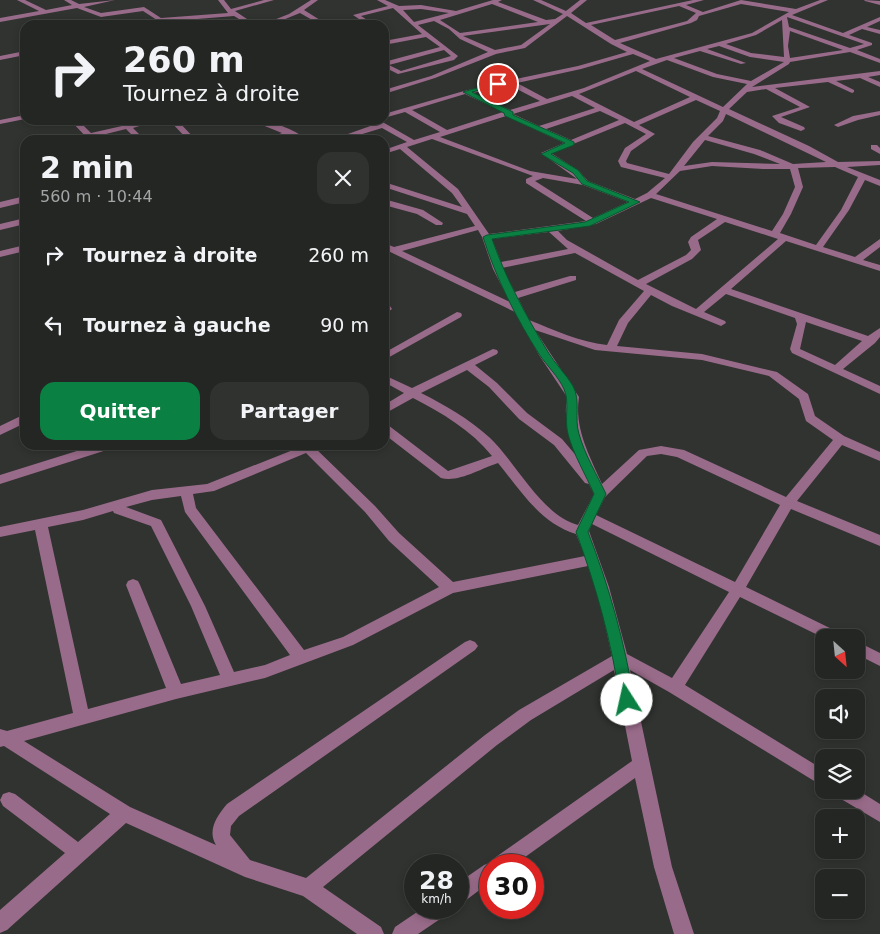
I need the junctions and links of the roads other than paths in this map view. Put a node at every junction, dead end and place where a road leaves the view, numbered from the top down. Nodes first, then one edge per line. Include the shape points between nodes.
1 (20, 0) edge
2 (67, 0) edge
3 (112, 0) edge
4 (222, 0) edge
5 (271, 0) edge
6 (314, 0) edge
7 (536, 0) edge
8 (584, 0) edge
9 (700, 0) edge
10 (825, 0) edge
11 (867, 0) edge
12 (382, 1) edge
13 (496, 1) edge
14 (880, 3) edge
15 (396, 5) edge
16 (681, 5) junction
17 (77, 6) junction
18 (302, 11) junction
19 (797, 11) junction
20 (46, 12) junction
21 (454, 12) junction
22 (231, 13) junction
23 (566, 13) junction
24 (702, 14) junction
25 (785, 16) junction
26 (434, 19) junction
27 (0, 20) edge
28 (158, 20) edge
29 (190, 20) edge
30 (248, 20) edge
31 (278, 20) edge
32 (317, 20) edge
33 (364, 20) edge
34 (879, 20) edge
35 (555, 21) junction
36 (545, 22) junction
37 (412, 24) junction
38 (584, 25) junction
39 (861, 27) junction
40 (499, 28) junction
41 (788, 28) junction
42 (880, 32) edge
43 (445, 34) dead end
44 (457, 34) junction
45 (846, 34) junction
46 (428, 35) junction
47 (437, 35) dead end
48 (528, 35) junction
49 (389, 40) edge
50 (613, 43) junction
51 (719, 44) junction
52 (445, 48) junction
53 (700, 49) junction
54 (848, 50) junction
55 (494, 52) junction
56 (633, 52) junction
57 (20, 54) edge
58 (0, 58) edge
59 (667, 58) junction
60 (788, 60) junction
61 (656, 61) junction
62 (880, 61) edge
63 (743, 63) dead end
64 (389, 64) edge
65 (389, 68) edge
66 (636, 69) junction
67 (880, 73) edge
68 (862, 76) junction
69 (828, 79) junction
70 (507, 82) junction
71 (752, 83) junction
72 (880, 85) edge
73 (769, 88) junction
74 (389, 90) edge
75 (745, 90) junction
76 (852, 91) dead end
77 (466, 92) junction
78 (572, 93) junction
79 (696, 98) junction
80 (546, 100) junction
81 (601, 108) junction
82 (407, 110) junction
83 (724, 110) junction
84 (880, 113) edge
85 (509, 114) junction
86 (389, 115) edge
87 (20, 118) edge
88 (624, 121) junction
89 (0, 122) edge
90 (79, 125) edge
91 (132, 125) edge
92 (178, 125) edge
93 (271, 125) edge
94 (371, 125) edge
95 (383, 125) edge
96 (633, 125) junction
97 (128, 126) junction
98 (838, 126) dead end
99 (538, 129) junction
100 (801, 129) dead end
101 (445, 132) junction
102 (289, 133) junction
103 (88, 135) edge
104 (100, 135) edge
105 (136, 135) edge
106 (187, 135) edge
107 (282, 135) edge
108 (293, 135) edge
109 (347, 135) edge
110 (433, 137) junction
111 (704, 137) junction
112 (414, 143) junction
113 (571, 143) junction
114 (880, 145) edge
115 (402, 147) junction
116 (389, 151) edge
117 (880, 152) edge
118 (880, 163) edge
119 (839, 166) junction
120 (794, 167) junction
121 (677, 169) junction
122 (541, 176) junction
123 (864, 176) junction
124 (671, 177) junction
125 (585, 183) junction
126 (880, 183) edge
127 (389, 186) edge
128 (402, 191) junction
129 (650, 195) junction
130 (389, 198) edge
131 (20, 200) edge
132 (389, 202) edge
133 (636, 202) junction
134 (0, 205) edge
135 (468, 212) junction
136 (725, 218) junction
137 (20, 222) edge
138 (593, 222) junction
139 (439, 223) dead end
140 (0, 227) edge
141 (480, 228) junction
142 (551, 229) junction
143 (779, 236) junction
144 (487, 237) junction
145 (880, 242) edge
146 (389, 248) edge
147 (818, 248) junction
148 (20, 249) edge
149 (395, 250) junction
150 (576, 250) junction
151 (0, 254) edge
152 (857, 260) junction
153 (497, 266) junction
154 (880, 268) edge
155 (573, 278) dead end
156 (638, 284) junction
157 (650, 290) junction
158 (726, 290) junction
159 (512, 296) junction
160 (520, 310) junction
161 (697, 313) junction
162 (457, 315) dead end
163 (799, 316) junction
164 (525, 322) junction
165 (721, 323) dead end
166 (880, 331) edge
167 (870, 342) junction
168 (610, 349) junction
169 (493, 352) dead end
170 (389, 354) edge
171 (468, 366) junction
172 (836, 370) junction
173 (389, 381) edge
174 (880, 390) edge
175 (412, 393) junction
176 (389, 407) edge
177 (20, 421) edge
178 (0, 431) edge
179 (389, 432) edge
180 (840, 439) junction
181 (93, 450) edge
182 (298, 450) edge
183 (308, 450) edge
184 (501, 457) junction
185 (880, 457) edge
186 (0, 480) edge
187 (186, 491) junction
188 (600, 494) junction
189 (788, 503) junction
190 (119, 504) junction
191 (589, 517) junction
192 (41, 524) junction
193 (0, 532) edge
194 (582, 532) junction
195 (880, 541) edge
196 (593, 560) junction
197 (133, 585) dead end
198 (450, 588) junction
199 (738, 589) junction
200 (819, 629) edge
201 (470, 646) dead end
202 (865, 652) edge
203 (301, 658) junction
204 (621, 658) junction
205 (880, 660) edge
206 (230, 680) junction
207 (675, 687) junction
208 (176, 692) junction
209 (82, 719) junction
210 (2, 738) edge
211 (641, 764) junction
212 (815, 773) edge
213 (856, 799) edge
214 (9, 800) dead end
215 (124, 813) junction
216 (880, 814) edge
217 (79, 853) junction
218 (514, 854) edge
219 (245, 868) junction
220 (308, 888) junction
221 (423, 919) edge
222 (0, 923) edge
223 (374, 934) edge
224 (402, 934) edge
225 (684, 934) edge

1 - 20 street
2 - 17 street
3 - 17 street
4 - 22 street
5 - 22 street
6 - 18 street
7 - 23 street
8 - 23 street
9 - 16 street
10 - 19 street
11 - 14 street
12 - 15 street
13 - 21 street
13 - 36 street
15 - 21 street
15 - 33 street via 355,15
15 - 37 street
16 - 24 street
16 - 38 street
17 - 20 street
17 - 28 street via 102,15 146,9
18 - 31 street
18 - 32 street
19 - 24 street via 741,2
19 - 25 street
20 - 27 street
21 - 26 street
22 - 29 street
22 - 30 street
23 - 35 street
23 - 38 street
24 - 50 street via 688,22
25 - 41 street
25 - 45 street
25 - 51 street via 754,34
26 - 37 street
26 - 44 street
34 - 39 street
35 - 36 street
35 - 48 street
36 - 40 street
37 - 46 street
38 - 50 street
39 - 42 street
39 - 45 street
40 - 44 street
40 - 48 street
41 - 54 street
41 - 60 street
43 - 44 street
44 - 55 street
45 - 54 street via 869,42
46 - 47 street
46 - 49 street
46 - 52 street
48 - 55 street via 523,47
50 - 56 street
51 - 53 street
51 - 60 street via 750,55
52 - 64 street
52 - 65 street via 456,56 400,73
53 - 59 street
53 - 63 street
54 - 60 street
54 - 62 street
55 - 74 street
56 - 61 street
56 - 70 street via 579,68
57 - 58 street
59 - 61 street
59 - 71 street via 715,76
60 - 71 street
61 - 66 street
66 - 78 street
66 - 79 street
67 - 68 street
68 - 69 street
68 - 72 street
69 - 73 street
69 - 76 street
70 - 77 street
70 - 80 street
71 - 75 street
73 - 75 street
73 - 100 street via 806,107 776,116
75 - 83 street
77 - 82 street
77 - 85 street
78 - 80 street
78 - 81 street
79 - 83 street
79 - 96 street
80 - 85 street
81 - 88 street
81 - 99 street
82 - 86 street
82 - 101 street
83 - 111 street
83 - 119 street
84 - 98 street
85 - 99 street
85 - 101 street
87 - 89 street
88 - 96 street
88 - 113 street
90 - 103 street
91 - 97 street
92 - 106 street
93 - 102 street
94 - 109 street
95 - 112 street
96 - 124 street via 652,135 628,150 623,164
97 - 104 street
97 - 105 street
99 - 113 street
101 - 110 street
102 - 107 street
102 - 108 street
110 - 112 street
110 - 122 street
111 - 120 street via 757,152
111 - 121 street
112 - 115 street
113 - 125 street via 545,154 575,172
114 - 117 street via 874,147
115 - 116 street
115 - 135 street via 454,191
118 - 119 street
119 - 120 street
119 - 123 street
120 - 121 street via 712,164
120 - 143 street via 799,187
121 - 124 street
122 - 125 street
122 - 138 street via 530,181
123 - 126 street
123 - 147 street
124 - 129 street
125 - 133 street
127 - 128 street
128 - 130 street
128 - 135 street
129 - 133 street
129 - 136 street
131 - 134 street
132 - 139 street via 420,212
133 - 138 street
135 - 141 street
136 - 143 street
136 - 156 street via 694,239 696,250 689,257
137 - 140 street
138 - 142 street
141 - 144 street
141 - 149 street
142 - 144 street
142 - 150 street
143 - 147 street
143 - 158 street
144 - 153 street
145 - 152 street
146 - 149 street
147 - 152 street
148 - 151 street
149 - 160 street
150 - 153 street
150 - 156 street
152 - 154 street
153 - 159 street
155 - 159 street
156 - 157 street
157 - 161 street
157 - 168 street via 623,322
158 - 161 street
158 - 163 street
159 - 160 street
160 - 164 street
161 - 165 street
162 - 170 street
163 - 167 street
163 - 172 street via 802,324 795,349
164 - 168 street via 571,340
164 - 188 street via 572,397 574,434
166 - 167 street
167 - 172 street
168 - 180 street via 702,357 773,374 804,397 810,418
169 - 171 street
171 - 175 street
171 - 188 street via 493,385 523,416 558,442
172 - 174 street
173 - 175 street
175 - 176 street
175 - 184 street via 470,427
177 - 178 street
179 - 184 street via 445,475
180 - 185 street
180 - 189 street
181 - 186 street
182 - 187 street via 209,488
183 - 198 street
184 - 194 street via 553,517
187 - 190 street via 152,495
187 - 203 street via 190,509
188 - 189 street via 643,453 660,450 680,453
188 - 191 street
189 - 195 street
189 - 199 street
190 - 192 street
190 - 206 street via 119,510 158,526
191 - 194 street
191 - 199 street
192 - 193 street
192 - 209 street
194 - 196 street
196 - 198 street
196 - 204 street
197 - 208 street
198 - 203 street via 348,641
199 - 200 street
199 - 207 street
201 - 219 street via 233,810 223,823 221,838
202 - 205 street
203 - 206 street
204 - 207 street
204 - 211 street
204 - 220 street via 526,714
206 - 208 street
207 - 212 street
208 - 209 street
209 - 210 street
210 - 215 street
211 - 218 street
211 - 225 street via 663,867
213 - 216 street
214 - 217 street
215 - 217 street
215 - 219 street
217 - 222 street
219 - 220 street
220 - 223 street
221 - 224 street

